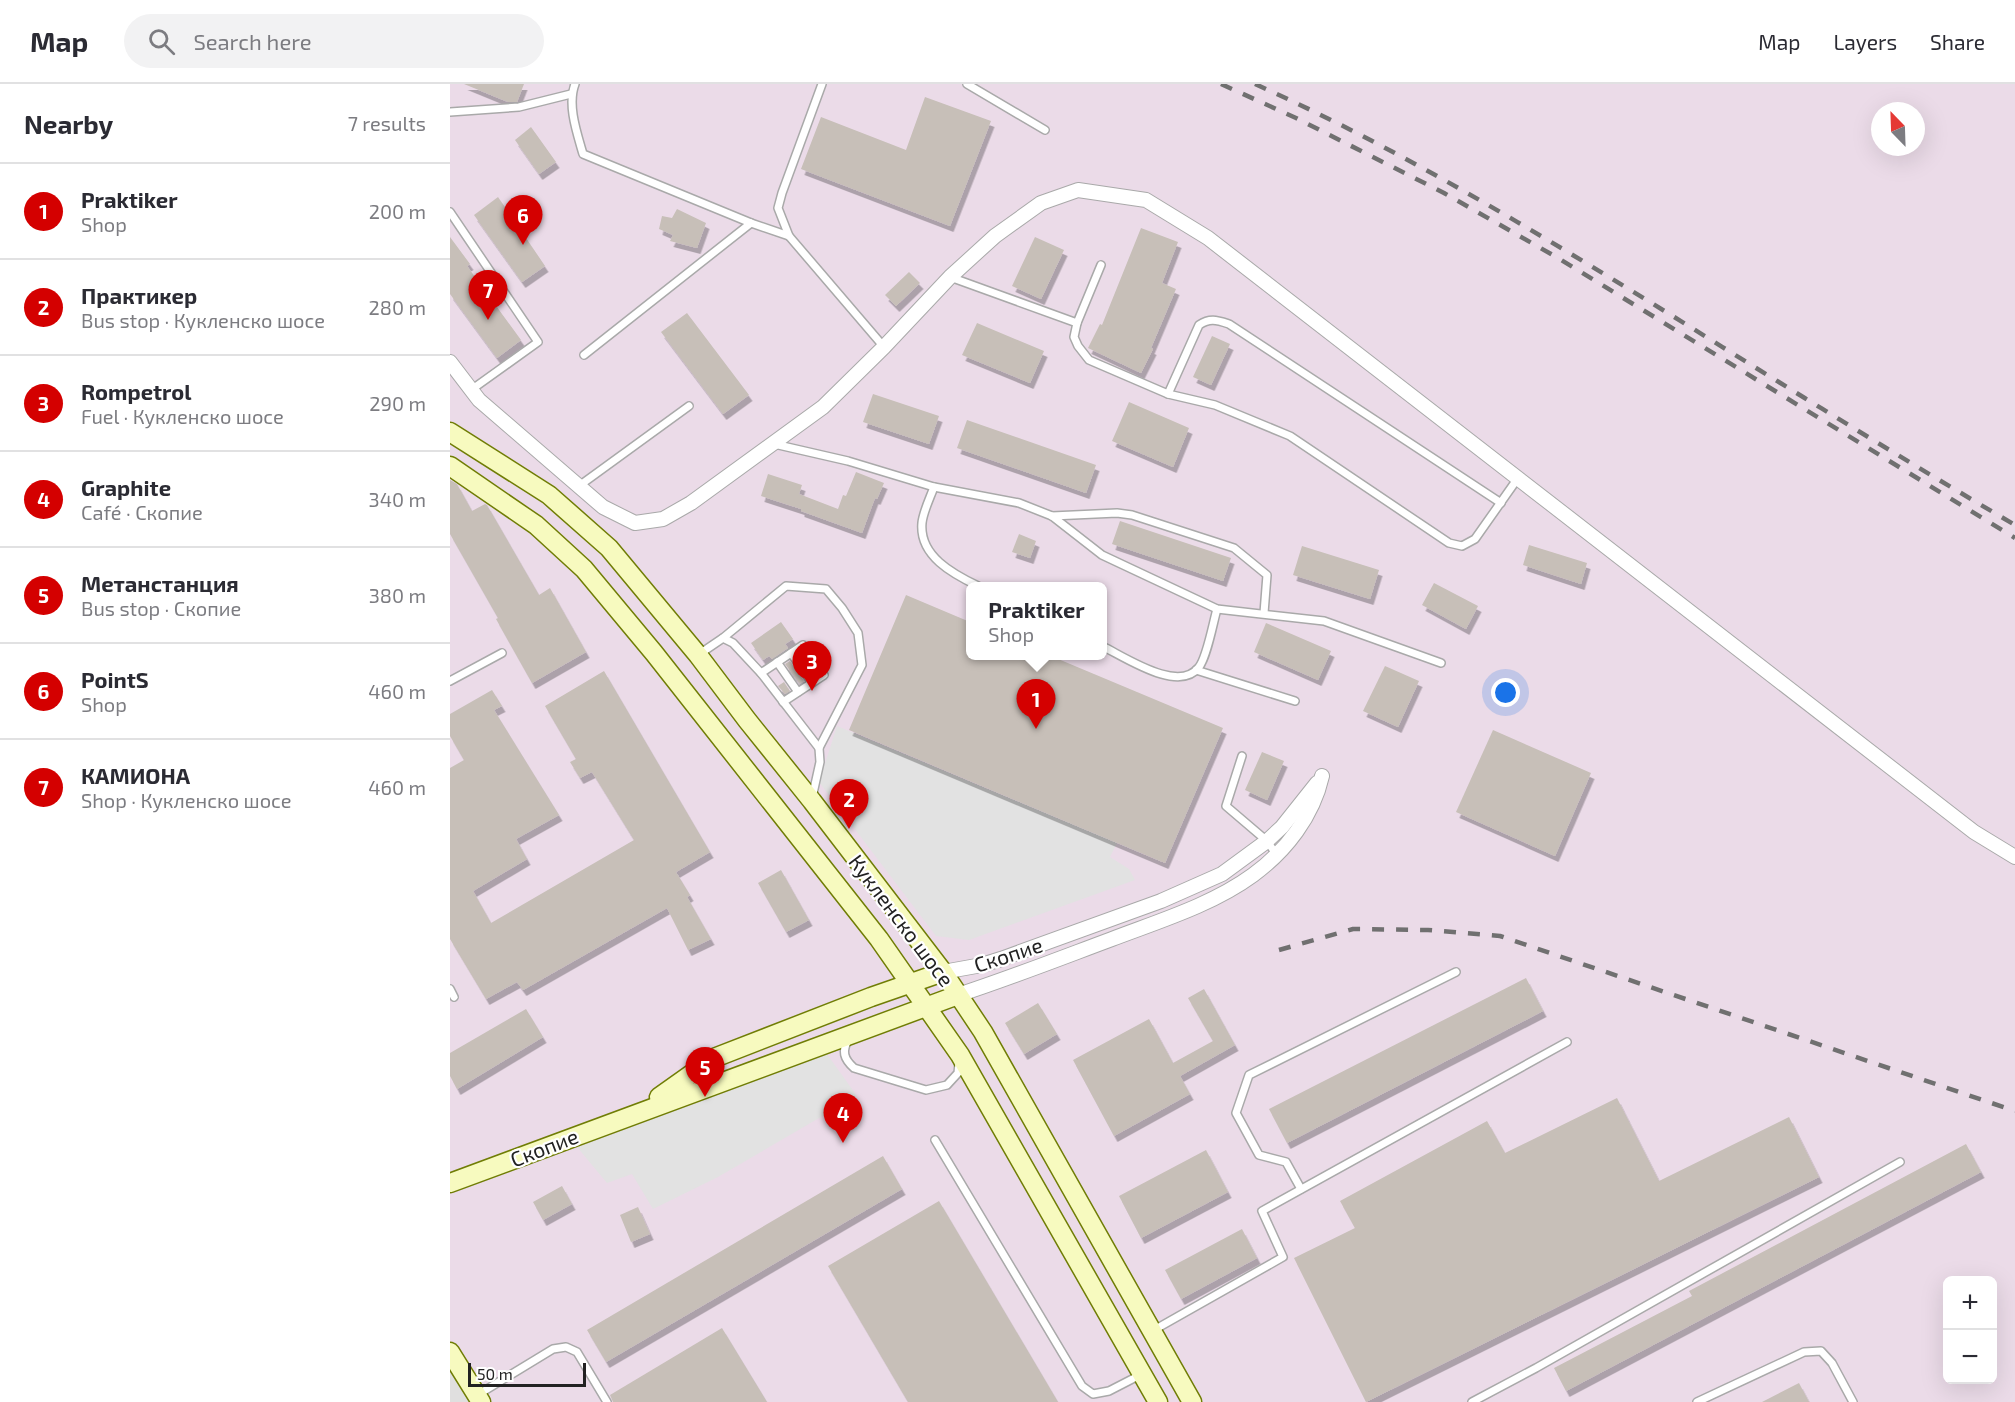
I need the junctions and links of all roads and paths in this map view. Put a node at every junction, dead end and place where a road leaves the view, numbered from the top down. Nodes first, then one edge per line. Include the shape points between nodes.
1 (575, 84) edge
2 (822, 84) edge
3 (967, 84) edge
4 (571, 94) junction
5 (450, 112) edge
6 (1045, 130) dead end
7 (450, 212) edge
8 (751, 223) junction
9 (789, 236) junction
10 (1101, 265) dead end
11 (950, 277) junction
12 (1077, 323) junction
13 (884, 347) junction
14 (584, 355) dead end
15 (450, 362) edge
16 (471, 390) junction
17 (1168, 394) junction
18 (689, 406) dead end
19 (450, 432) edge
20 (774, 444) junction
21 (450, 466) edge
22 (1518, 478) junction
23 (579, 486) junction
24 (934, 487) junction
25 (1501, 503) junction
26 (1052, 516) junction
27 (968, 582) edge
28 (1217, 609) junction
29 (1264, 613) junction
30 (723, 638) junction
31 (1107, 648) edge
32 (502, 652) dead end
33 (791, 653) junction
34 (698, 655) junction
35 (777, 662) junction
36 (1441, 663) dead end
37 (1196, 670) junction
38 (761, 673) junction
39 (450, 681) edge
40 (812, 683) junction
41 (798, 692) junction
42 (1294, 701) dead end
43 (783, 702) junction
44 (819, 748) junction
45 (1242, 756) dead end
46 (812, 801) junction
47 (1267, 841) junction
48 (1276, 854) junction
49 (2015, 857) edge
50 (1139, 908) junction
51 (1144, 927) junction
52 (943, 972) junction
53 (1456, 972) dead end
54 (910, 983) junction
55 (450, 989) edge
56 (958, 995) junction
57 (454, 997) dead end
58 (927, 1006) junction
59 (871, 1026) junction
60 (1568, 1042) dead end
61 (960, 1055) junction
62 (638, 1112) junction
63 (934, 1140) dead end
64 (1900, 1162) dead end
65 (450, 1183) edge
66 (1301, 1189) junction
67 (1152, 1331) junction
68 (450, 1352) edge
69 (1142, 1374) junction
70 (479, 1399) edge
71 (607, 1402) edge
72 (1158, 1402) edge
73 (1192, 1402) edge
74 (1472, 1402) edge
75 (1697, 1402) edge
76 (1853, 1402) edge

1 - 4 lane
2 - 9 lane via 778,208
3 - 6 lane
4 - 5 lane via 519,107
4 - 8 lane via 583,154
7 - 16 lane via 538,342
8 - 9 lane
8 - 14 lane
9 - 13 lane
10 - 12 lane
11 - 12 lane
11 - 13 street
11 - 22 street via 995,236 1041,203 1078,190 1146,200 1208,238
12 - 17 lane via 1074,336 1089,360
13 - 20 street via 823,407
15 - 16 street
16 - 23 street
17 - 25 lane via 1215,405 1290,436 1449,543 1462,546 1475,539
17 - 25 lane via 1199,325 1217,320 1229,324
18 - 23 lane
19 - 34 main road, Кукленско шосе via 549,495 609,548
20 - 23 street via 663,519 635,523 603,507
20 - 24 lane via 849,461
21 - 54 main road, Кукленско шосе via 536,525 584,569 871,928
22 - 25 lane
22 - 49 street via 1974,832
24 - 26 lane via 1019,503
24 - 27 lane via 922,523 924,541 936,561
26 - 28 lane via 1102,555
26 - 29 lane via 1131,515 1234,548 1267,575
28 - 29 lane
28 - 37 lane via 1201,665
29 - 36 lane via 1324,621
30 - 34 lane
30 - 38 lane via 733,643
30 - 44 lane via 786,586 826,589 858,633 862,665
31 - 37 lane via 1165,676 1182,677
32 - 39 lane
33 - 35 lane
33 - 40 lane
33 - 40 lane via 803,645 824,675
34 - 46 main road, Кукленско шосе
35 - 38 lane
35 - 41 lane
37 - 42 lane
38 - 43 lane
40 - 41 lane
41 - 43 lane
43 - 44 lane
44 - 46 lane
45 - 47 lane via 1226,806
46 - 52 main road, Кукленско шосе
47 - 48 lane
47 - 48 street, Скопие via 1322,776 1311,810
47 - 50 street, Скопие via 1222,874
48 - 51 street via 1228,891
50 - 51 street
50 - 52 street, Скопие via 982,965
51 - 56 street
52 - 54 main road, Скопие
52 - 56 main road, Кукленско шосе
53 - 66 lane via 1249,1075 1236,1113 1259,1155 1286,1162
54 - 58 main road, Кукленско шосе
54 - 62 main road, Скопие via 714,1058
55 - 57 lane
56 - 58 main road, Скопие
56 - 67 main road, Кукленско шосе via 994,1051
58 - 59 main road, Скопие
58 - 61 main road, Кукленско шосе
59 - 61 lane via 848,1040 843,1051 854,1068 926,1090 947,1085 958,1073
59 - 62 main road, Скопие
60 - 66 lane
61 - 69 main road, Кукленско шосе
62 - 65 main road, Скопие
63 - 69 lane via 1082,1386 1093,1394 1109,1391
64 - 74 lane
66 - 67 lane via 1262,1211 1283,1257
67 - 73 main road, Кукленско шосе
68 - 70 main road
69 - 72 main road, Кукленско шосе
70 - 71 lane via 554,1349 566,1347 577,1352
75 - 76 lane via 1804,1352 1821,1351

